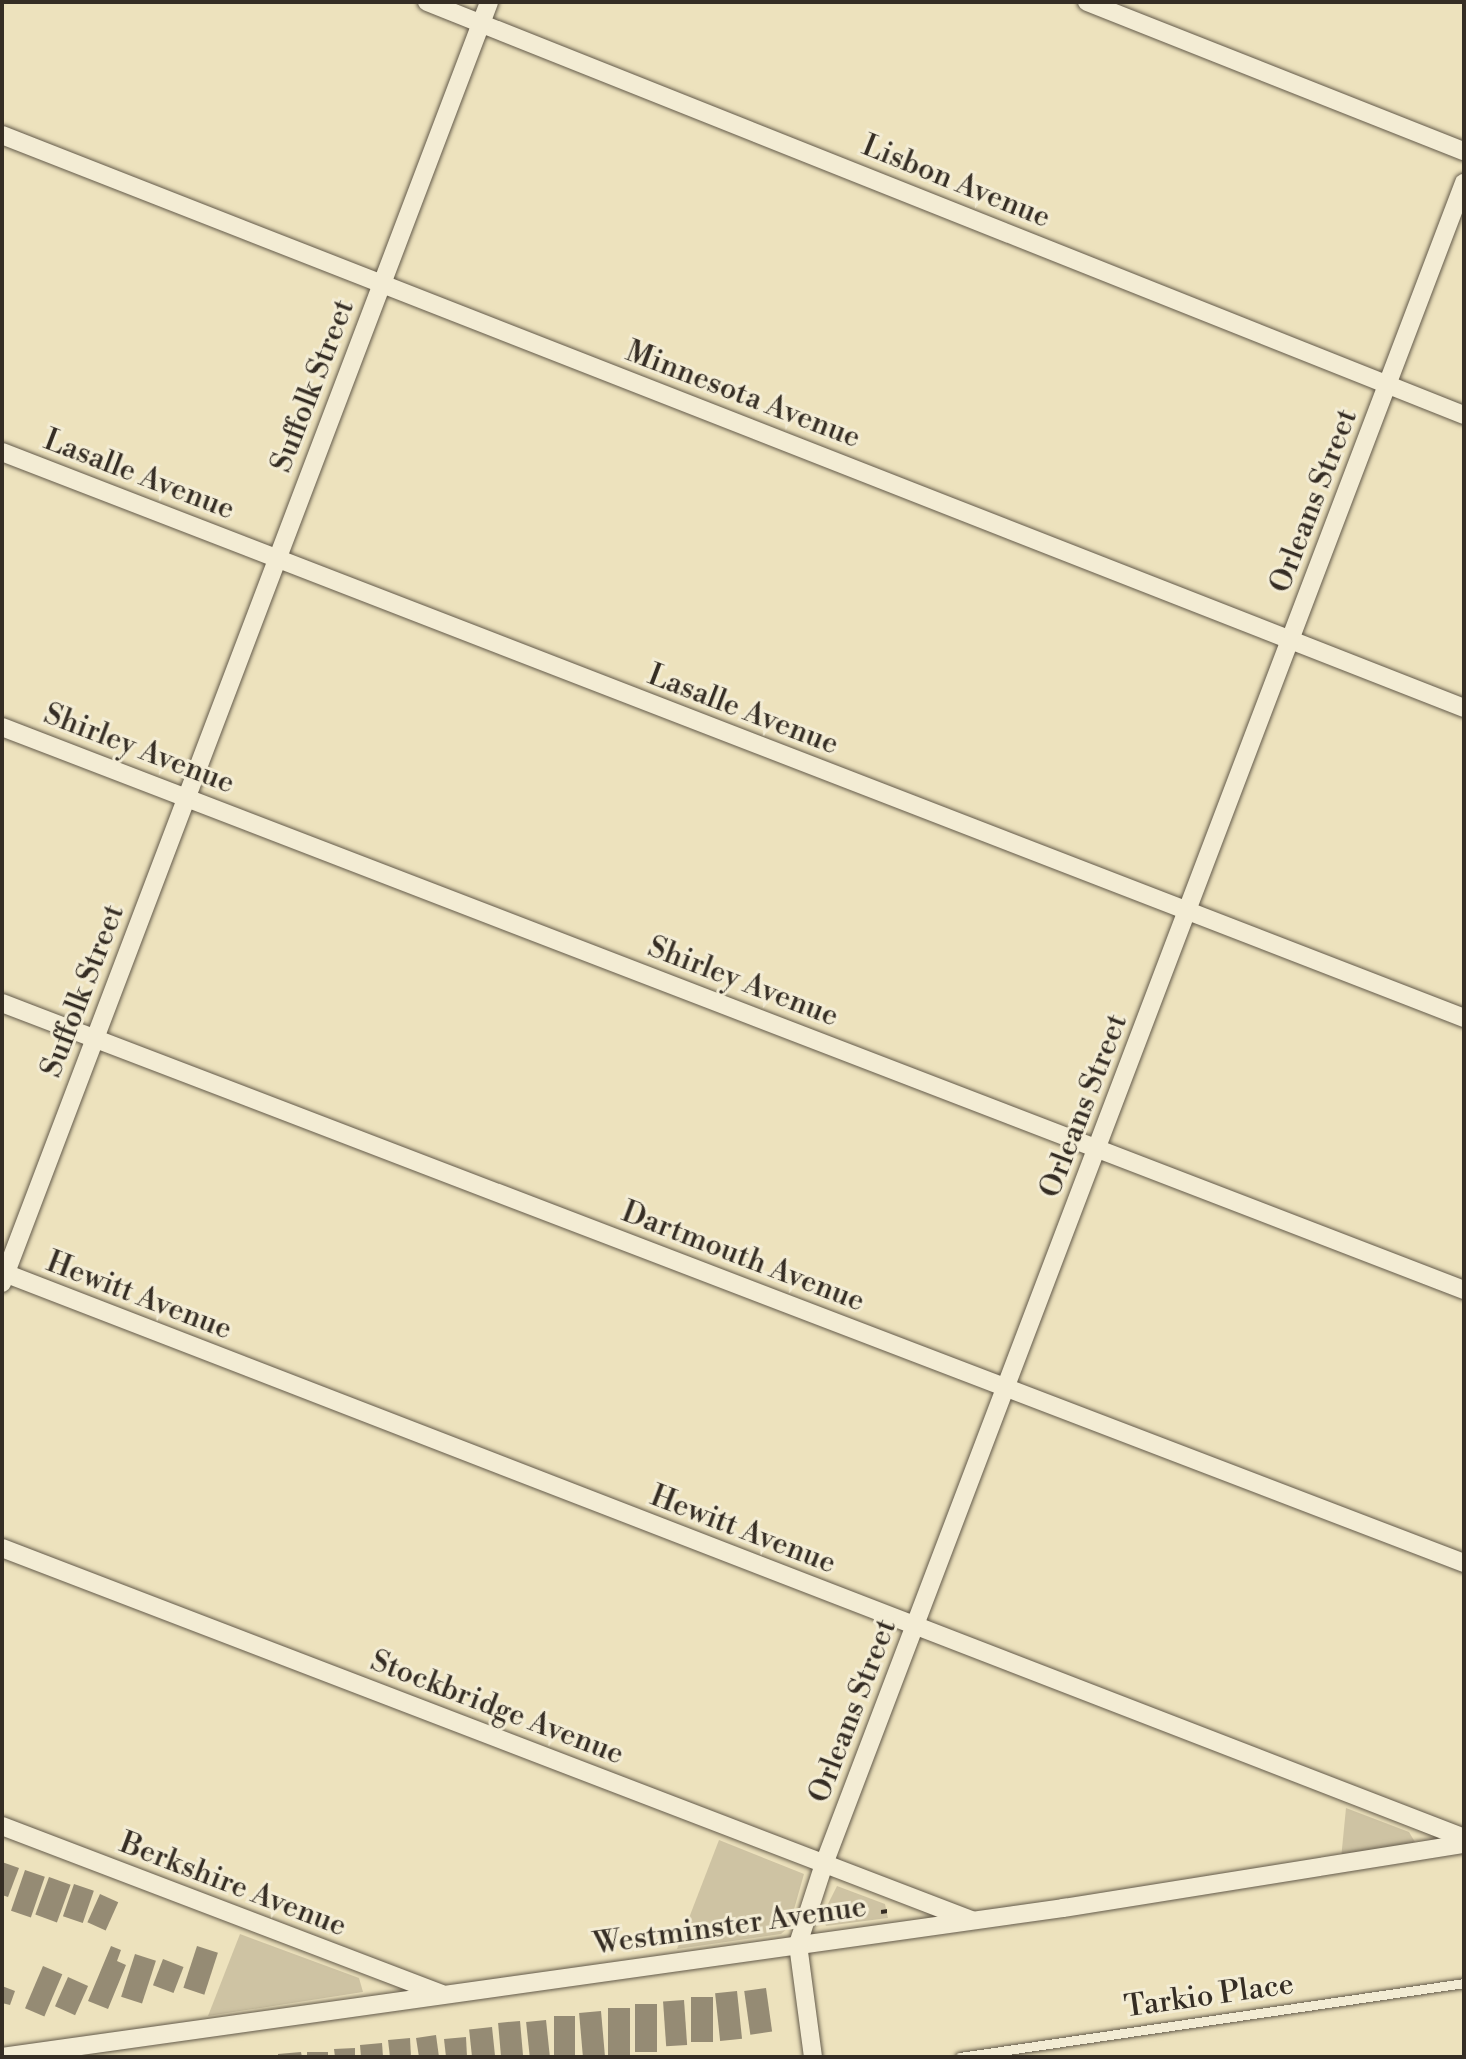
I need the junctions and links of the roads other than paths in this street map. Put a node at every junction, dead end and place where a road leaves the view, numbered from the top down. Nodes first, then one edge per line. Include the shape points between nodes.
1 (427, 2) edge
2 (489, 2) edge
3 (1087, 2) edge
4 (481, 23) junction
5 (2, 135) edge
6 (1464, 151) edge
7 (1464, 183) edge
8 (382, 283) junction
9 (1388, 385) junction
10 (1464, 415) edge
11 (2, 452) edge
12 (278, 559) junction
13 (1291, 642) junction
14 (1464, 708) edge
15 (2, 727) edge
16 (187, 797) junction
17 (1188, 912) junction
18 (2, 1003) edge
19 (1464, 1018) edge
20 (95, 1038) junction
21 (1098, 1150) junction
22 (3, 1276) edge
23 (1464, 1290) edge
24 (1007, 1387) junction
25 (2, 1548) edge
26 (1464, 1563) edge
27 (915, 1626) junction
28 (2, 1826) edge
29 (1464, 1838) edge
30 (1464, 1844) edge
31 (824, 1864) junction
32 (972, 1920) junction
33 (798, 1944) junction
34 (1464, 1983) edge
35 (444, 1995) junction
36 (2, 2057) edge
37 (813, 2057) edge
38 (960, 2057) edge

1 - 4 street, Lisbon Avenue
2 - 4 street, Suffolk Street
3 - 6 street
4 - 8 street, Suffolk Street
4 - 9 street, Lisbon Avenue
5 - 8 street, Minnesota Avenue
7 - 9 street, Orleans Street
8 - 12 street, Suffolk Street
8 - 13 street, Minnesota Avenue
9 - 10 street, Lisbon Avenue
9 - 13 street, Orleans Street
11 - 12 street, Lasalle Avenue
12 - 16 street, Suffolk Street
12 - 17 street, Lasalle Avenue
13 - 14 street, Minnesota Avenue
13 - 17 street, Orleans Street
15 - 16 street, Shirley Avenue
16 - 20 street, Suffolk Street
16 - 21 street, Shirley Avenue
17 - 19 street, Lasalle Avenue
17 - 21 street, Orleans Street
18 - 20 street, Dartmouth Avenue
20 - 22 street, Suffolk Street
20 - 24 street, Dartmouth Avenue
21 - 23 street, Shirley Avenue
21 - 24 street, Orleans Street
22 - 27 street, Hewitt Avenue
24 - 26 street, Dartmouth Avenue
24 - 27 street, Orleans Street
25 - 31 street, Stockbridge Avenue
27 - 29 street, Hewitt Avenue
27 - 31 street, Orleans Street
28 - 35 street, Berkshire Avenue
30 - 32 street, Westminster Avenue
31 - 32 street, Stockbridge Avenue
31 - 33 street, Orleans Street
32 - 33 street, Westminster Avenue
33 - 35 street, Westminster Avenue
33 - 37 street, Orleans Street
34 - 38 lane, Tarkio Place
35 - 36 street, Westminster Avenue

